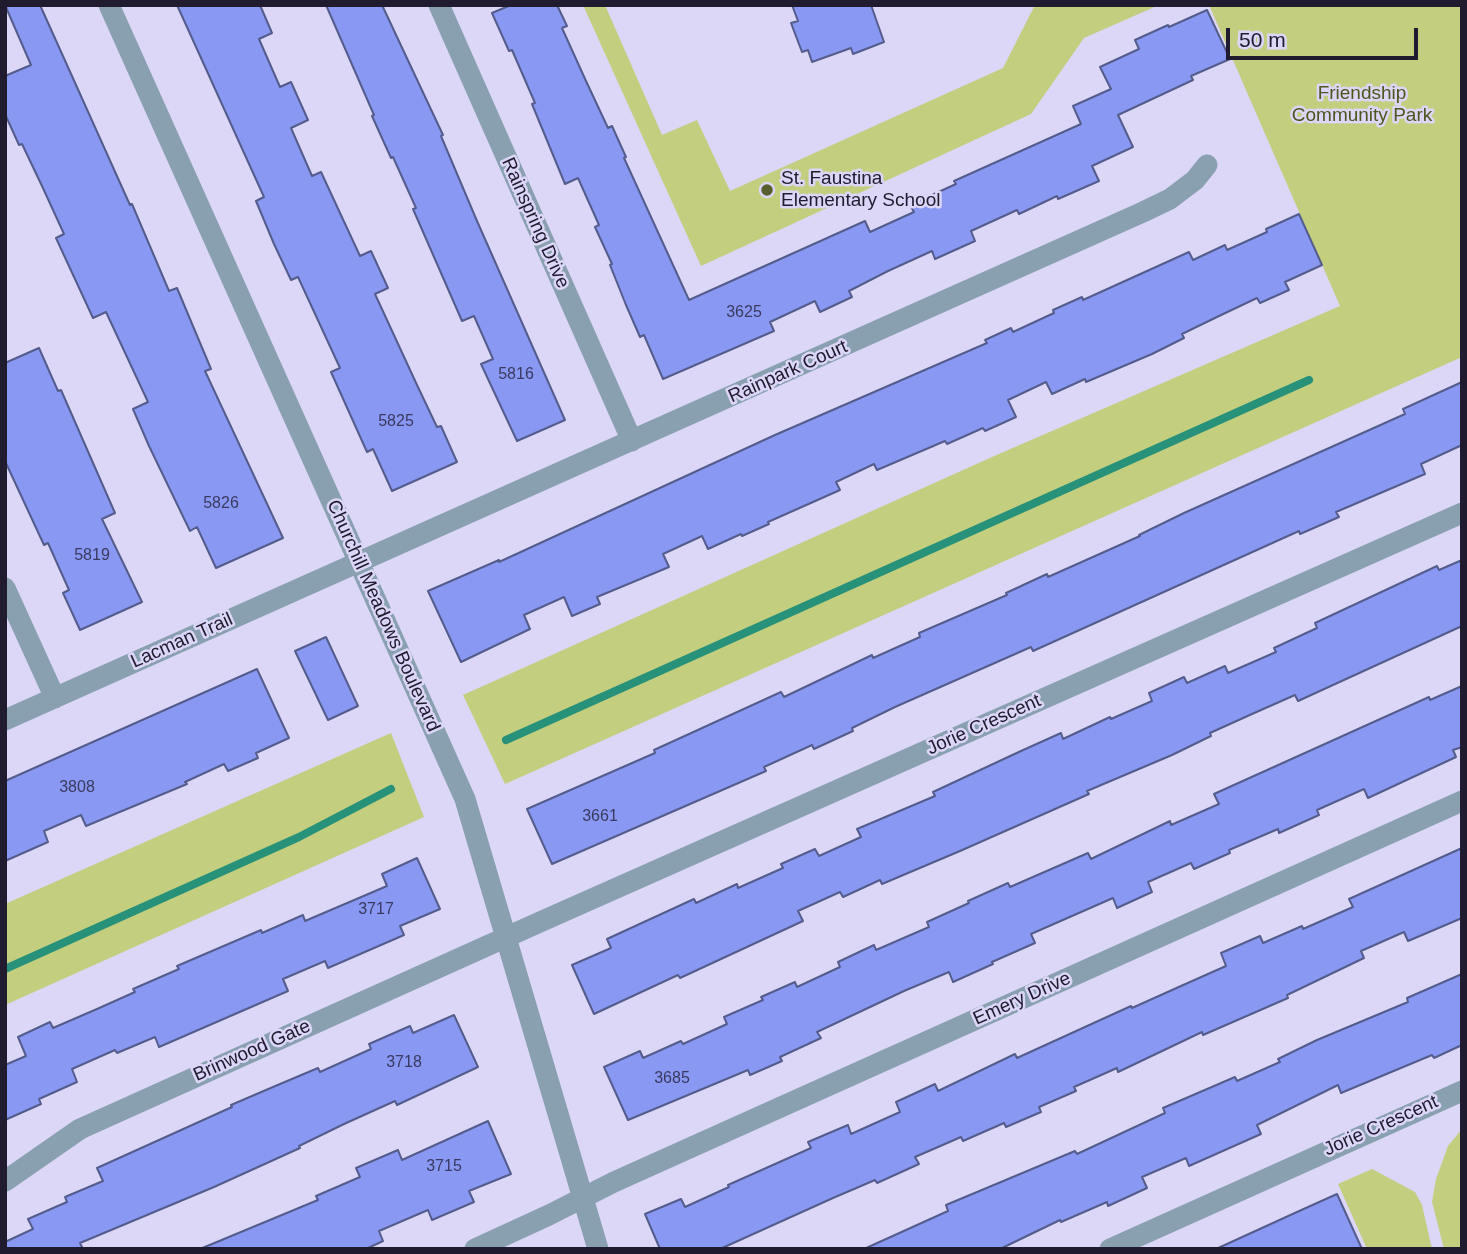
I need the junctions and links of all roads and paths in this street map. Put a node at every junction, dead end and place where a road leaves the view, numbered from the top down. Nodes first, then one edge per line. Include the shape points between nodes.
1 (109, 5) edge
2 (439, 5) edge
3 (1207, 165) dead end
4 (632, 441) junction
5 (1462, 513) edge
6 (359, 562) junction
7 (5, 588) edge
8 (55, 698) junction
9 (5, 720) edge
10 (1462, 801) edge
11 (506, 937) junction
12 (1462, 1091) edge
13 (5, 1181) edge
14 (584, 1198) junction
15 (475, 1249) edge
16 (598, 1249) edge
17 (1110, 1249) edge

1 - 6 street, Churchill Meadows Boulevard
2 - 4 street, Rainspring Drive
3 - 4 street, Rainpark Court via 1170,199 1143,212
4 - 6 street, Rainpark Court
5 - 11 street, Jorie Crescent
6 - 8 street, Lacman Trail
6 - 11 street, Churchill Meadows Boulevard via 465,799
7 - 8 street
8 - 9 street, Lacman Trail
10 - 14 street, Emery Drive
11 - 13 street, Brinwood Gate via 80,1129
11 - 14 street, Churchill Meadows Boulevard
12 - 17 street, Jorie Crescent
14 - 15 street, Emery Drive
14 - 16 street, Churchill Meadows Boulevard

